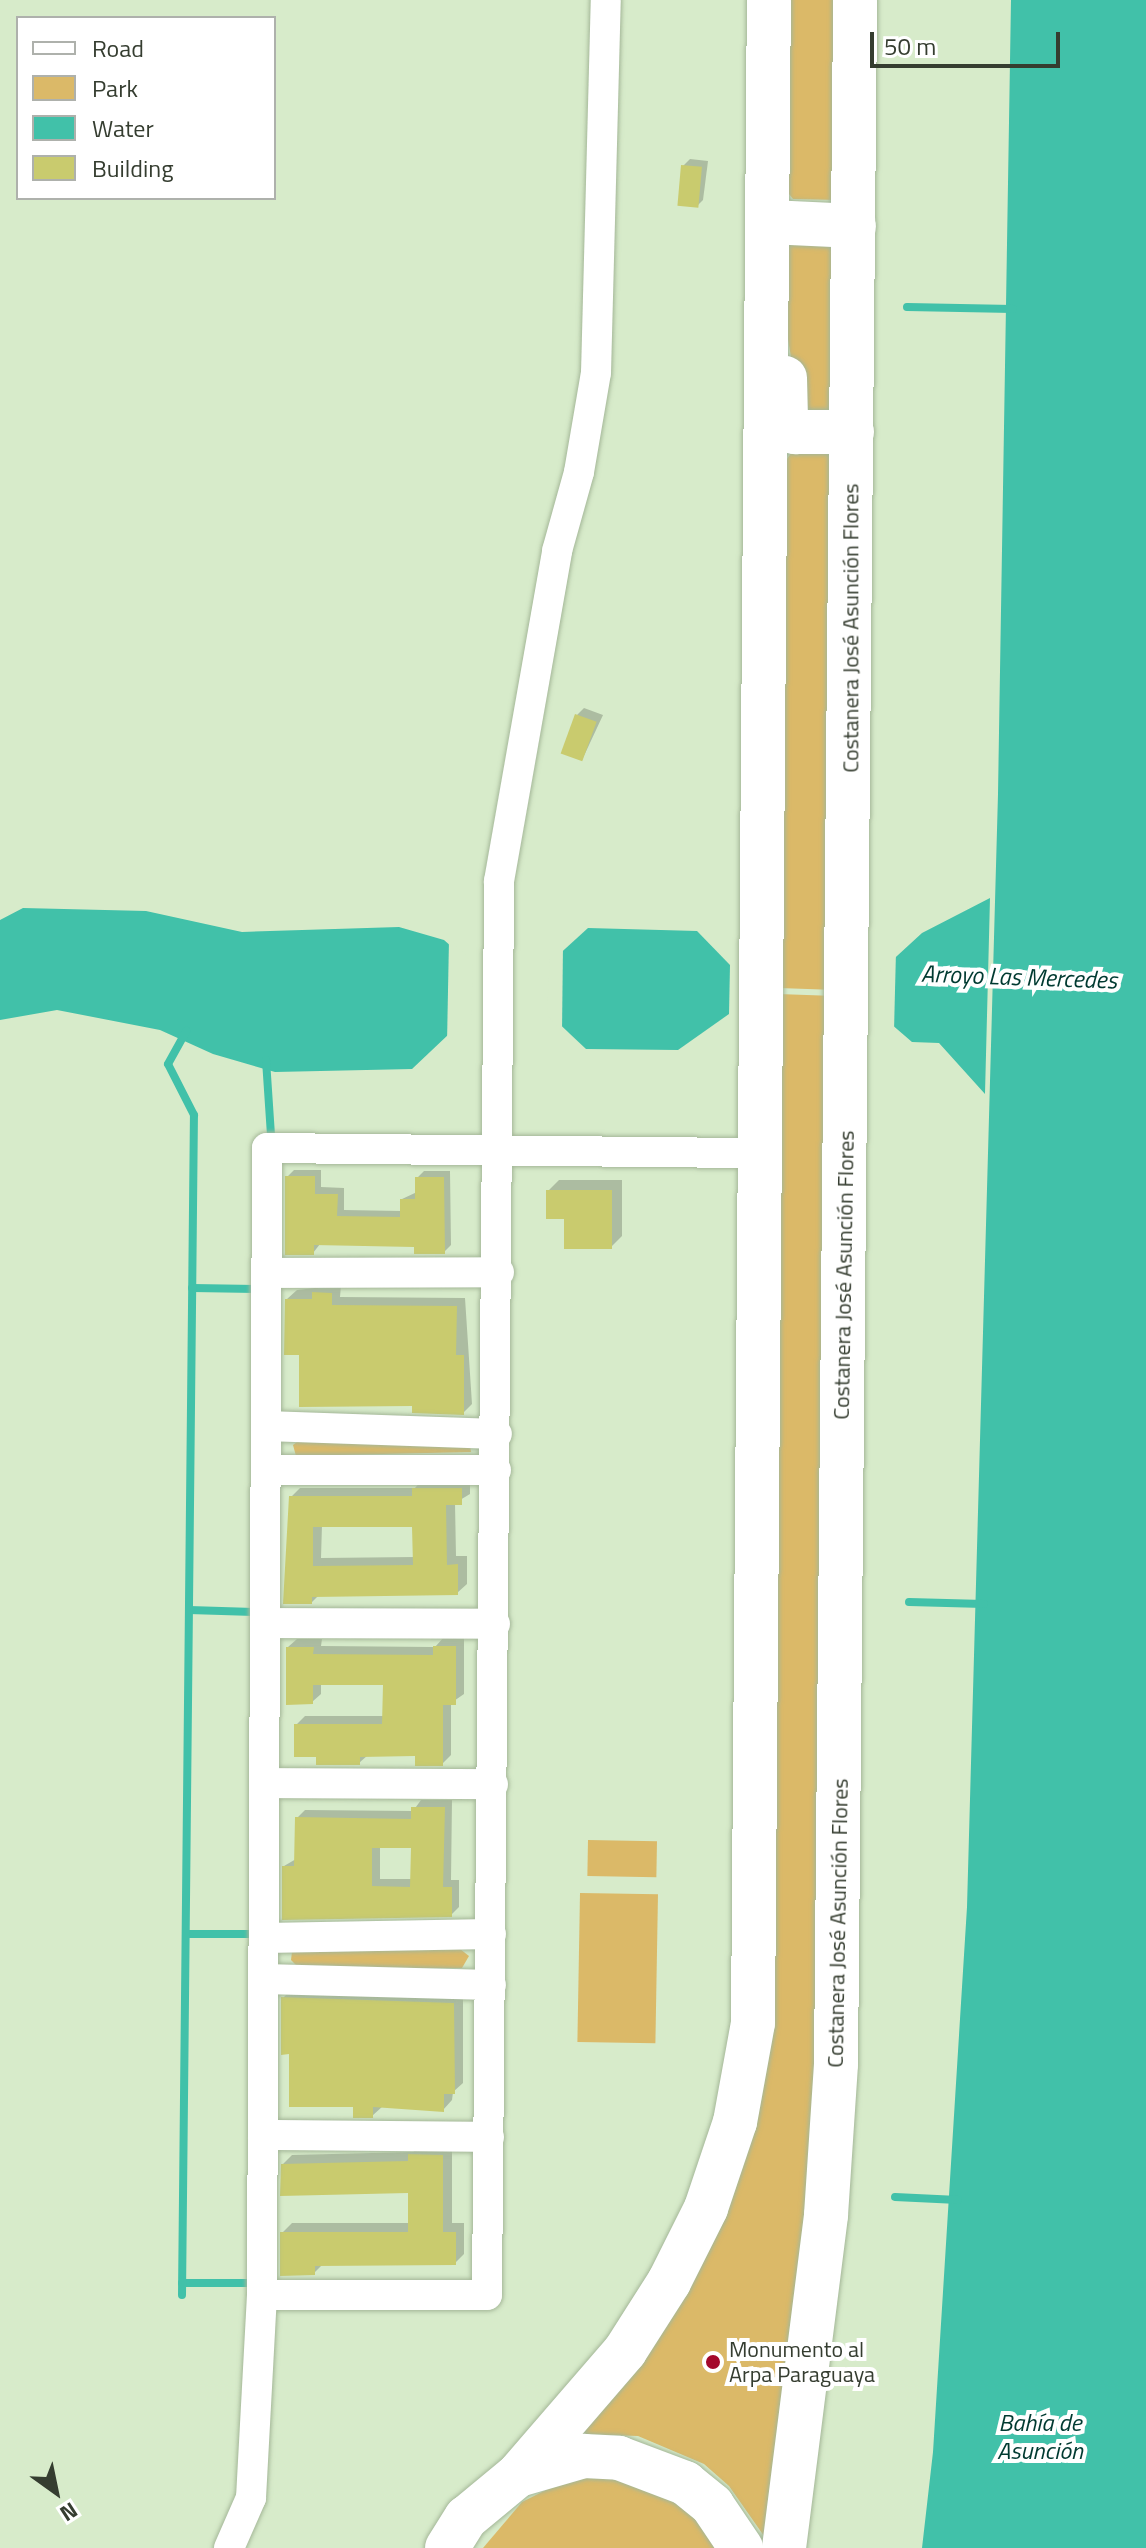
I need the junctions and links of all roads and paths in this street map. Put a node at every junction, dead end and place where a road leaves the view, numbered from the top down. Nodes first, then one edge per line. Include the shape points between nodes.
1 (606, 0) edge
2 (769, 0) edge
3 (855, 0) edge
4 (770, 222) junction
5 (854, 226) junction
6 (769, 344) junction
7 (852, 432) junction
8 (500, 1148) junction
9 (762, 1153) junction
10 (499, 1272) junction
11 (267, 1273) junction
12 (266, 1426) junction
13 (497, 1434) junction
14 (266, 1470) junction
15 (496, 1470) junction
16 (265, 1623) junction
17 (495, 1624) junction
18 (265, 1783) junction
19 (493, 1784) junction
20 (491, 1934) junction
21 (264, 1938) junction
22 (264, 1979) junction
23 (491, 1985) junction
24 (263, 2135) junction
25 (489, 2137) junction
26 (262, 2295) junction
27 (518, 2475) junction
28 (456, 2533) edge
29 (229, 2548) edge
30 (415, 2548) edge
31 (741, 2548) edge
32 (784, 2548) edge

1 - 8 street via 596,373 579,472 557,551 499,881
2 - 4 highway
3 - 5 highway, Costanera José Asunción Flores
4 - 5 highway
4 - 6 highway
5 - 7 highway, Costanera José Asunción Flores
6 - 7 highway via 785,370 790,427 803,434
6 - 9 highway
7 - 32 highway, Costanera José Asunción Flores via 836,2064 826,2215
8 - 9 street
8 - 10 street
8 - 11 street via 267,1148
9 - 27 highway via 753,2023 740,2094 706,2208 669,2282 625,2351
10 - 11 street
10 - 13 street
11 - 12 street
12 - 13 street
12 - 14 street
13 - 15 street
14 - 15 street
14 - 16 street
15 - 17 street
16 - 17 street
16 - 18 street
17 - 19 street
18 - 19 street
18 - 21 street
19 - 20 street
20 - 21 street
20 - 23 street
21 - 22 street
22 - 23 street
22 - 24 street
23 - 25 street
24 - 25 street
24 - 26 street
25 - 26 street via 487,2295
26 - 29 street via 251,2498
27 - 28 highway
27 - 31 highway via 584,2456 653,2467 712,2505
28 - 30 highway

